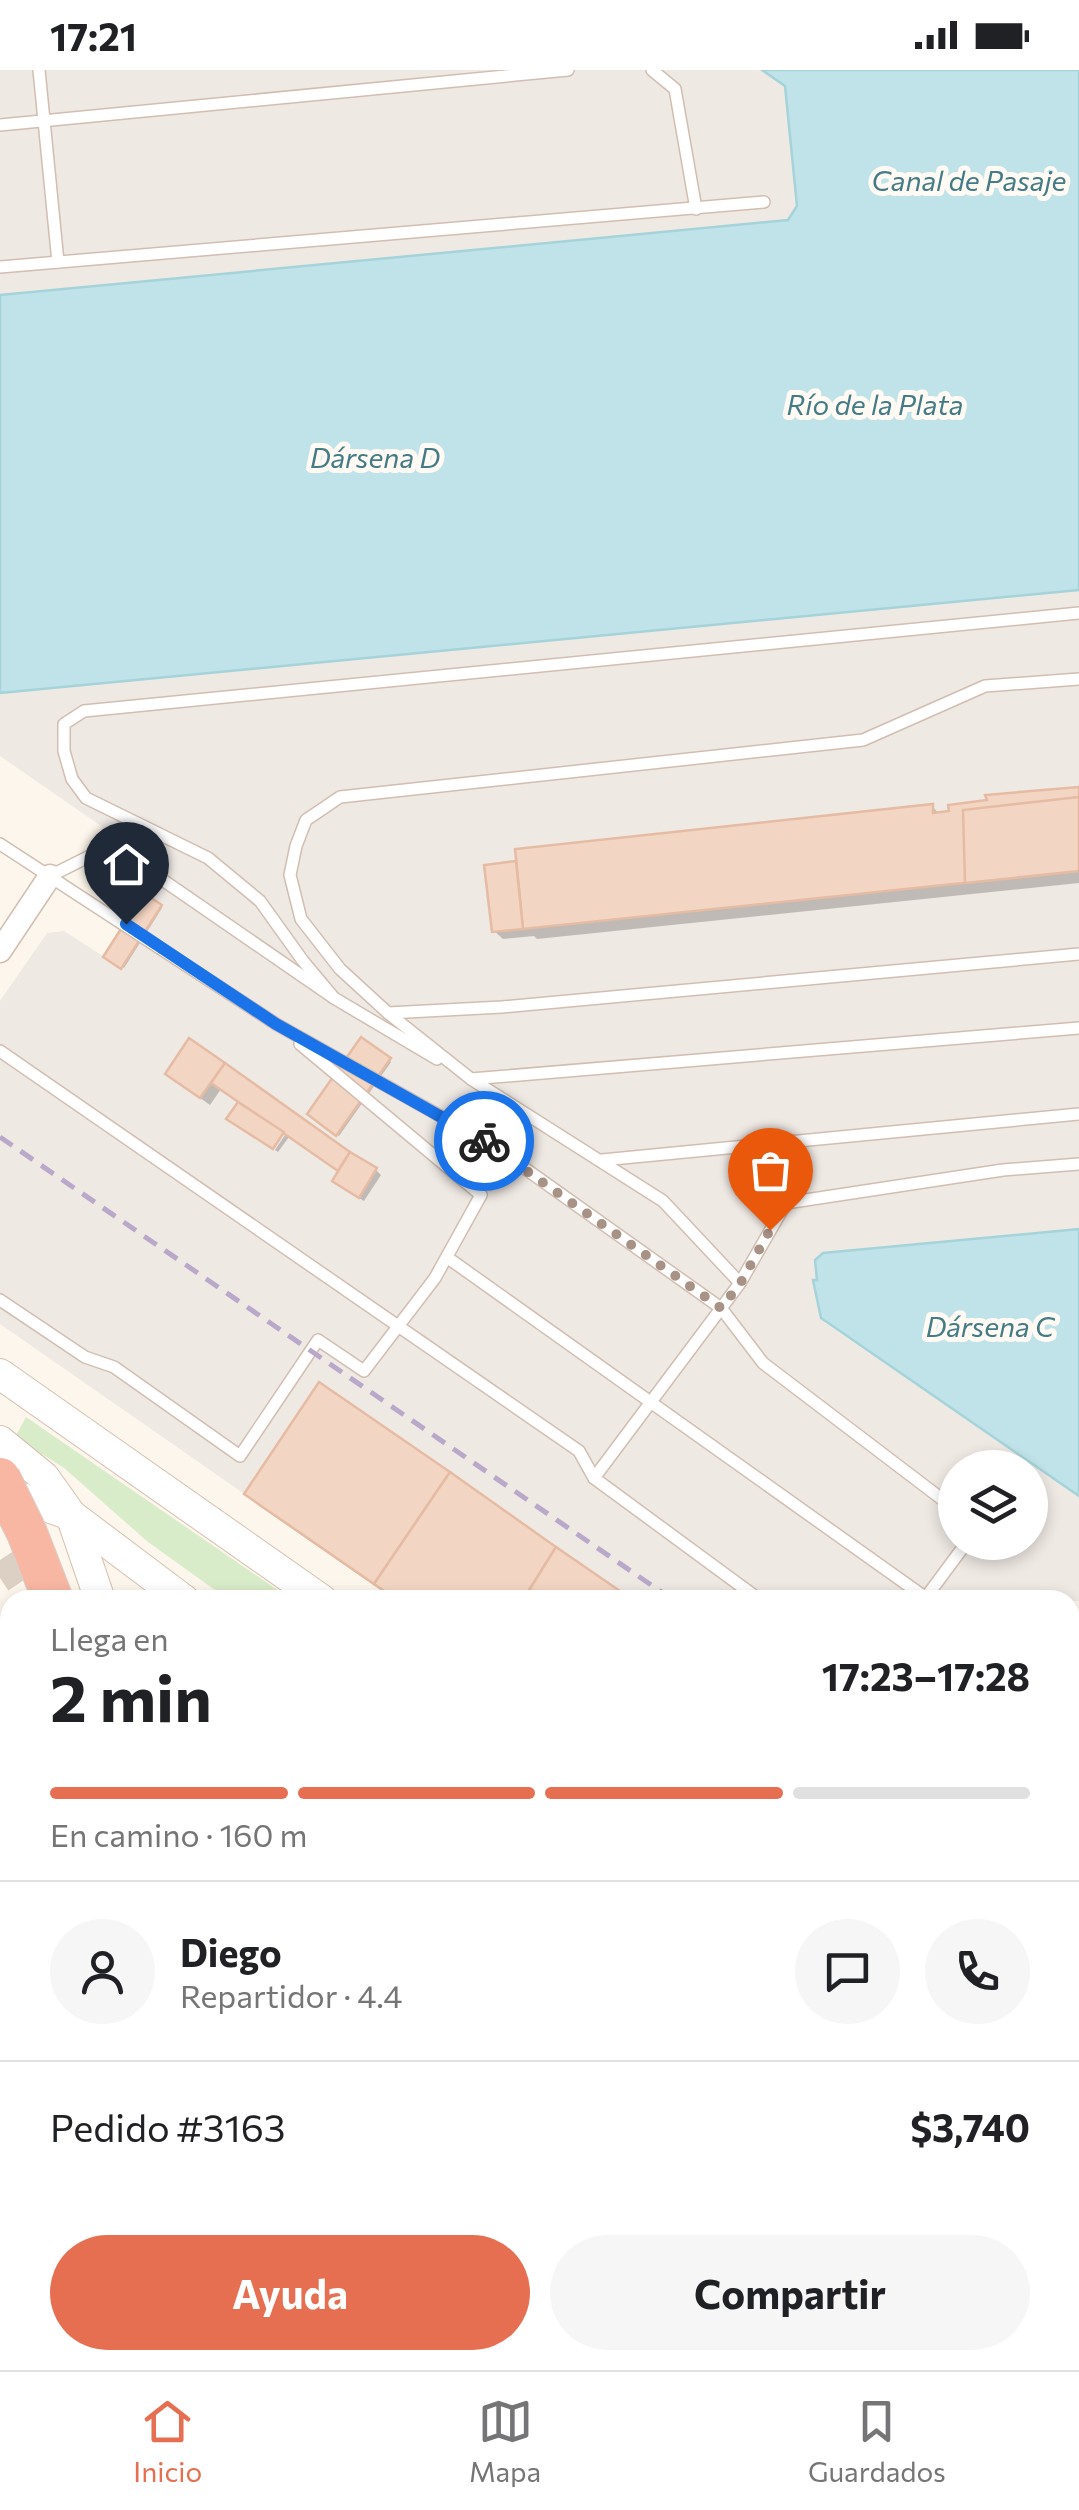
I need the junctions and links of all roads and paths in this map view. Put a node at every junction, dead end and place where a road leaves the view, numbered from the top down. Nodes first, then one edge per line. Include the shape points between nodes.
1 (38, 70) edge
2 (568, 70) edge
3 (652, 70) edge
4 (44, 121) junction
5 (0, 125) edge
6 (764, 202) dead end
7 (696, 208) junction
8 (58, 262) junction
9 (0, 267) edge
10 (1079, 613) edge
11 (1079, 679) edge
12 (0, 844) edge
13 (50, 876) junction
14 (0, 951) edge
15 (1079, 954) edge
16 (334, 998) junction
17 (388, 1012) junction
18 (276, 1024) junction
19 (1079, 1028) edge
20 (0, 1051) edge
21 (470, 1079) junction
22 (1079, 1114) edge
23 (602, 1160) junction
24 (1079, 1164) edge
25 (448, 1258) junction
26 (740, 1284) junction
27 (0, 1300) edge
28 (721, 1308) junction
29 (398, 1327) junction
30 (0, 1374) edge
31 (651, 1401) junction
32 (0, 1441) edge
33 (594, 1478) junction
34 (11, 1488) edge
35 (938, 1496) edge
36 (70, 1515) junction
37 (0, 1537) edge
38 (50, 1560) dead end
39 (954, 1560) edge
40 (21, 1590) edge
41 (49, 1590) edge
42 (98, 1590) edge
43 (171, 1590) edge
44 (308, 1590) edge
45 (746, 1590) edge
46 (913, 1590) edge
47 (932, 1590) edge

1 - 4 lane
2 - 4 lane
3 - 7 lane via 675,89
4 - 5 lane
4 - 8 lane
6 - 7 lane
7 - 8 lane
8 - 9 lane
10 - 16 lane via 84,710 64,724 72,779 86,798 208,858 260,901
11 - 17 lane via 984,686 863,740 340,797 306,820 290,875 301,919 340,969
12 - 13 lane
13 - 14 street
13 - 16 lane via 112,845
13 - 18 lane
15 - 17 lane
16 - 21 lane
17 - 21 lane
18 - 25 lane via 481,1195
18 - 28 lane via 492,1146
19 - 21 lane
20 - 29 lane
21 - 23 lane
22 - 23 lane
23 - 26 lane via 662,1201
24 - 26 lane via 786,1203
25 - 29 lane
25 - 31 lane
26 - 28 lane
27 - 29 lane via 85,1357 114,1367 240,1456 318,1340 364,1371
28 - 31 lane
28 - 35 lane via 764,1362
29 - 33 lane via 579,1451
30 - 44 main road
31 - 33 lane
31 - 46 lane
32 - 36 main road via 44,1477
33 - 45 lane
34 - 36 main road
34 - 41 highway, bridge
36 - 42 main road
36 - 43 main road
37 - 40 highway
38 - 42 main road
39 - 47 lane

